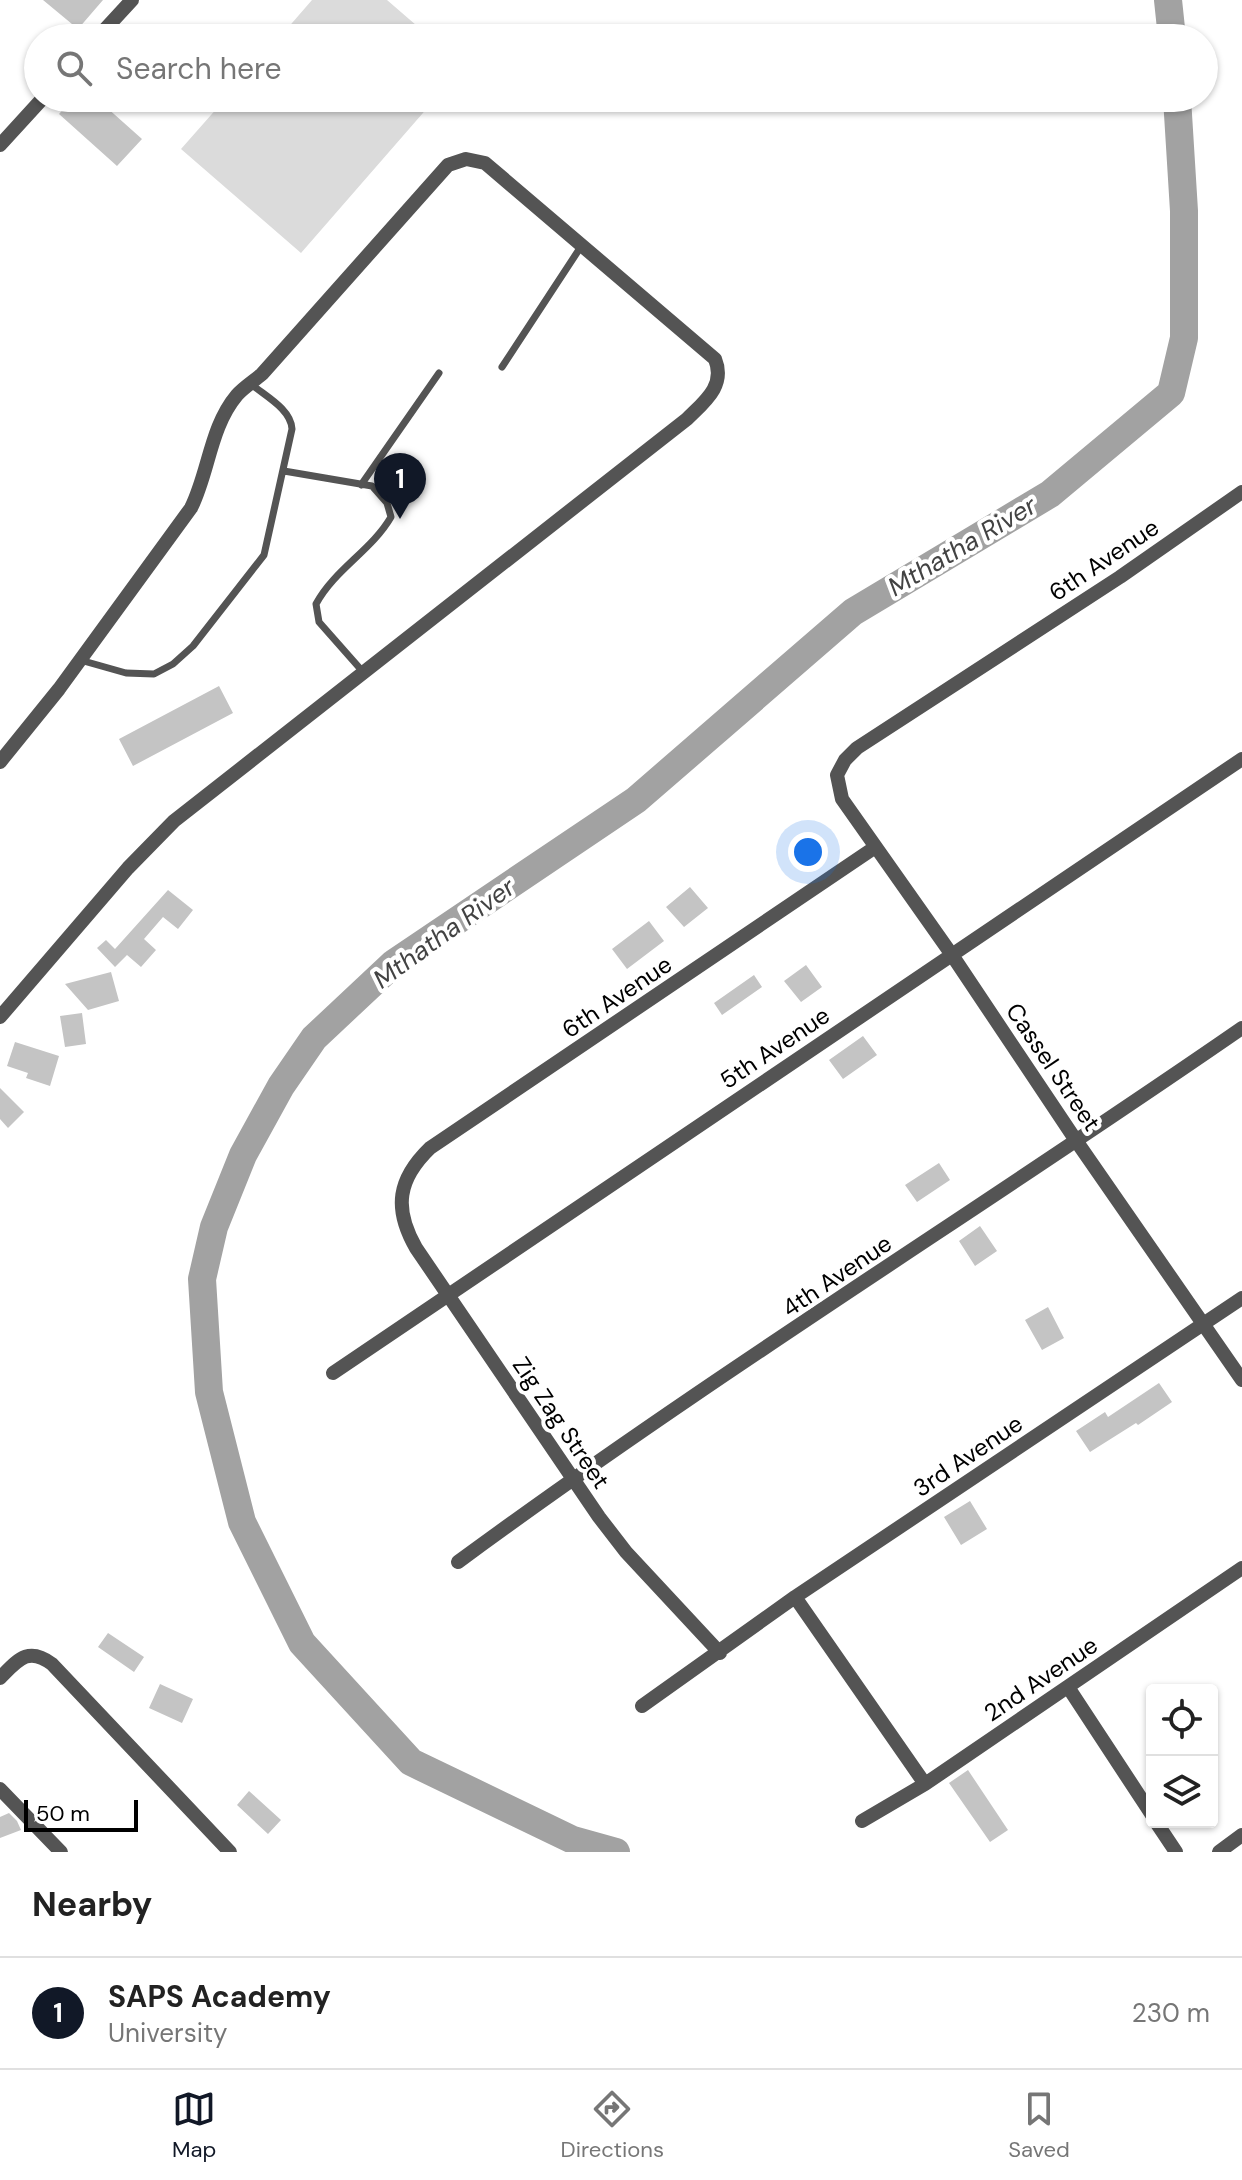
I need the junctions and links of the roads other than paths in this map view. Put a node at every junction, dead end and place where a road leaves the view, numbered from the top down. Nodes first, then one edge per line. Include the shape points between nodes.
1 (132, 0) edge
2 (110, 24) edge
3 (30, 112) edge
4 (0, 145) edge
5 (582, 245) junction
6 (502, 367) dead end
7 (439, 373) dead end
8 (251, 384) junction
9 (284, 471) junction
10 (361, 485) junction
11 (1242, 492) edge
12 (80, 660) junction
13 (364, 673) junction
14 (1242, 759) edge
15 (0, 762) edge
16 (837, 775) joint
17 (874, 848) junction
18 (952, 955) junction
19 (0, 1017) edge
20 (1242, 1028) edge
21 (1077, 1142) junction
22 (403, 1196) joint
23 (447, 1295) junction
24 (1242, 1298) edge
25 (1205, 1323) junction
26 (333, 1373) dead end
27 (1242, 1380) edge
28 (572, 1478) junction
29 (458, 1562) dead end
30 (1242, 1568) edge
31 (795, 1597) junction
32 (720, 1653) junction
33 (0, 1678) edge
34 (1068, 1687) junction
35 (642, 1706) dead end
36 (925, 1784) junction
37 (0, 1789) edge
38 (1146, 1806) edge
39 (862, 1821) dead end
40 (1160, 1828) edge
41 (1242, 1835) edge
42 (61, 1852) edge
43 (230, 1852) edge
44 (1176, 1852) edge
45 (1219, 1852) edge

1 - 2 street
3 - 4 street
5 - 6 lane
5 - 8 street via 485,163 457,160 441,171
5 - 13 street via 711,354 718,383 687,419
7 - 10 lane
8 - 9 lane via 291,420
8 - 12 street via 218,428 191,508
9 - 10 lane
9 - 12 lane via 261,562 193,646 154,674 126,673
10 - 13 lane via 372,486 381,495 391,517 319,597 316,610 319,622
11 - 16 street, 6th Avenue via 857,748
12 - 15 street
13 - 19 street via 159,834
14 - 18 street, 5th Avenue
16 - 17 street, Cassel Street via 842,799
17 - 18 street, Cassel Street
17 - 22 street, 6th Avenue via 430,1148 411,1168
18 - 21 street, Cassel Street
18 - 23 street, 5th Avenue
20 - 21 street, 4th Avenue
21 - 25 street, Cassel Street
21 - 28 street, 4th Avenue
22 - 23 street, Zig Zag Street via 410,1238
23 - 26 street, 5th Avenue
23 - 28 street, Zig Zag Street
24 - 25 street, 3rd Avenue
25 - 27 street, Cassel Street
25 - 31 street, 3rd Avenue
28 - 29 street, 4th Avenue
28 - 32 street, Zig Zag Street via 626,1552
30 - 34 street, 2nd Avenue
31 - 32 street, 3rd Avenue
31 - 36 street
32 - 35 street, 3rd Avenue
33 - 43 street via 22,1658 44,1657
34 - 36 street, 2nd Avenue
34 - 38 street
36 - 39 street, 2nd Avenue
37 - 42 street
40 - 44 street
41 - 45 street

